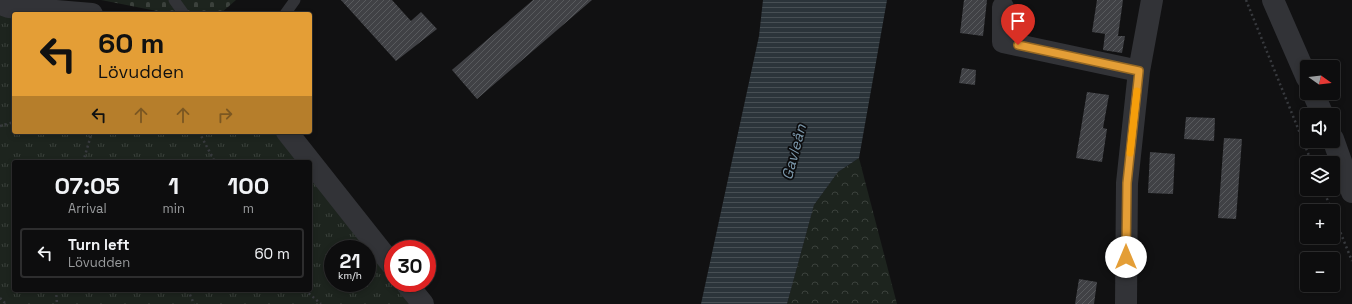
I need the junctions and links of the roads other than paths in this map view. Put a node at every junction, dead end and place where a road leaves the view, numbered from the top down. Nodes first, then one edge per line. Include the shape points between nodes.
1 (174, 0) edge
2 (295, 0) edge
3 (1152, 0) edge
4 (1273, 0) edge
5 (0, 4) edge
6 (1003, 7) dead end
7 (68, 12) edge
8 (183, 12) edge
9 (286, 12) edge
10 (1300, 62) edge
11 (1139, 71) junction
12 (289, 134) edge
13 (1336, 148) edge
14 (309, 160) edge
15 (312, 164) edge
16 (1352, 192) edge
17 (384, 255) edge
18 (413, 292) edge
19 (423, 304) edge
20 (1126, 304) edge

1 - 8 lane
2 - 9 lane
3 - 11 street
4 - 10 street
5 - 7 street
6 - 11 street via 1003,42
11 - 20 street via 1127,183
12 - 14 street
13 - 16 street
15 - 17 street
18 - 19 street

